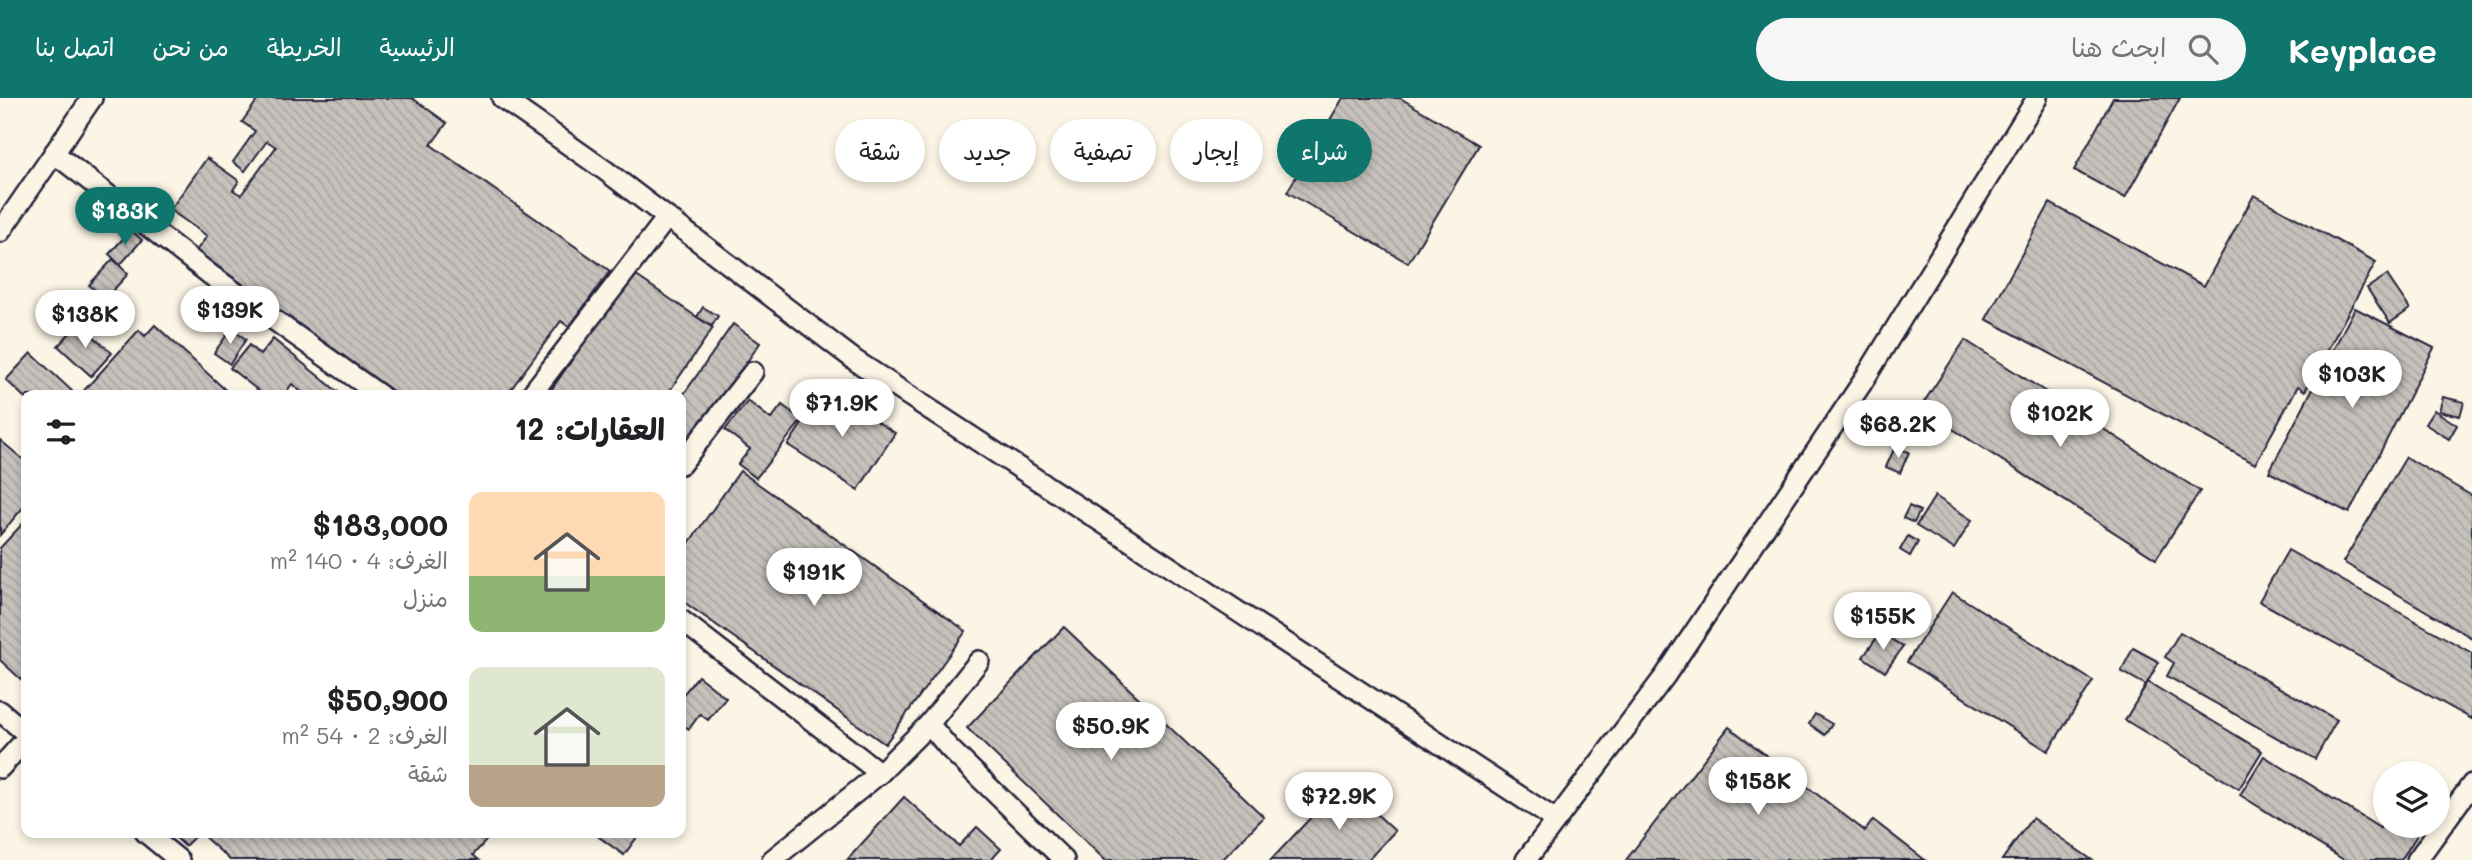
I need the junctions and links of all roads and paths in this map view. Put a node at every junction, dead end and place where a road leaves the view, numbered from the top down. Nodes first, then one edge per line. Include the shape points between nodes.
1 (92, 98) edge
2 (502, 98) edge
3 (2037, 98) edge
4 (54, 153) junction
5 (666, 219) junction
6 (0, 232) edge
7 (753, 372) dead end
8 (373, 390) edge
9 (535, 390) edge
10 (686, 458) edge
11 (686, 624) edge
12 (979, 661) dead end
13 (0, 711) edge
14 (929, 724) junction
15 (21, 729) edge
16 (21, 745) edge
17 (0, 768) edge
18 (880, 773) junction
19 (2472, 784) edge
20 (1556, 820) junction
21 (152, 838) edge
22 (179, 860) edge
23 (772, 860) edge
24 (1064, 860) edge
25 (1526, 860) edge
26 (2417, 860) edge

1 - 4 street
2 - 5 street
3 - 20 street via 1839,416 1665,676
4 - 6 street
4 - 8 street via 212,276
5 - 9 street
5 - 20 street via 856,361
7 - 10 street
11 - 18 street
12 - 14 street
13 - 15 street
14 - 18 street
14 - 24 street
16 - 17 street
18 - 23 street
19 - 26 street
20 - 25 street
21 - 22 street

